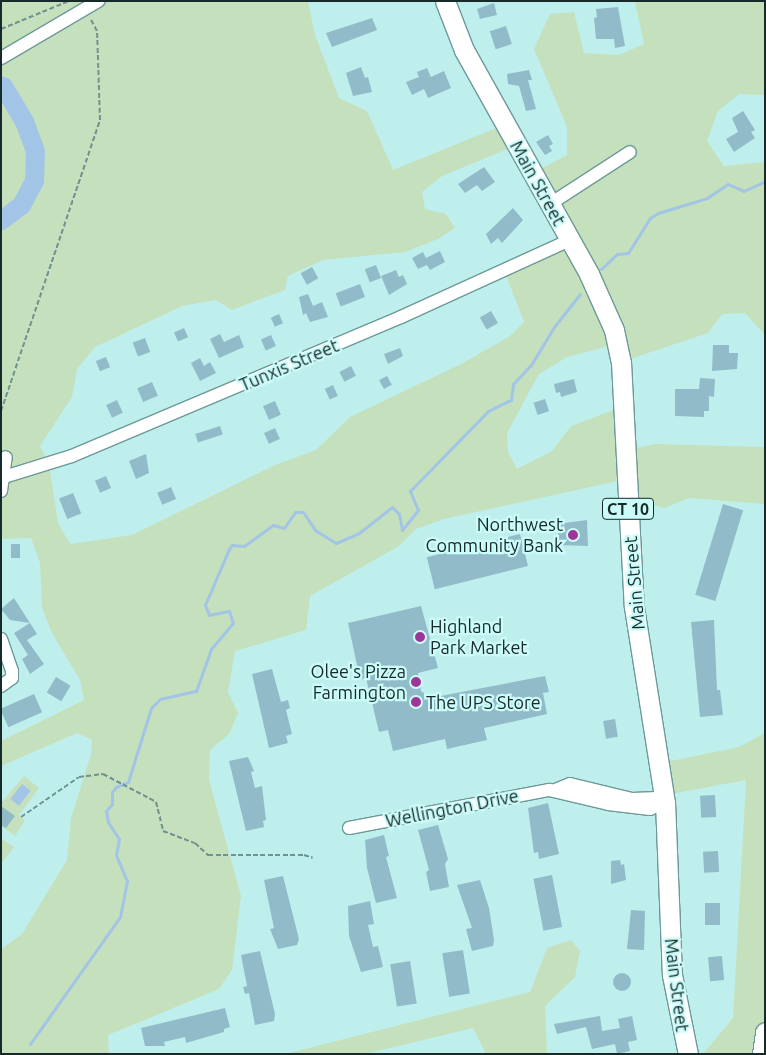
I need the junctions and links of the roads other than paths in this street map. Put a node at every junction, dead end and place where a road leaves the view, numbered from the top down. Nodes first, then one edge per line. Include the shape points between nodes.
1 (98, 1) edge
2 (445, 1) edge
3 (1, 58) edge
4 (630, 152) dead end
5 (550, 204) junction
6 (570, 240) junction
7 (6, 456) dead end
8 (4, 477) junction
9 (1, 491) edge
10 (1, 639) edge
11 (1, 686) edge
12 (666, 802) junction
13 (349, 828) dead end
14 (765, 1032) edge
15 (688, 1054) edge
16 (762, 1054) edge

1 - 3 street
2 - 5 highway, Main Street / CT 10 via 464,50
4 - 5 street
5 - 6 highway, Main Street / CT 10
6 - 8 street, Tunxis Street via 401,317 72,456
6 - 12 highway, Main Street / CT 10 via 614,330 621,362 634,607
7 - 8 street
8 - 9 street
10 - 11 street via 12,671 12,678
12 - 13 street, Wellington Drive via 650,809 608,804 556,790 463,804
12 - 15 highway, Main Street / CT 10 via 672,972
14 - 16 highway

